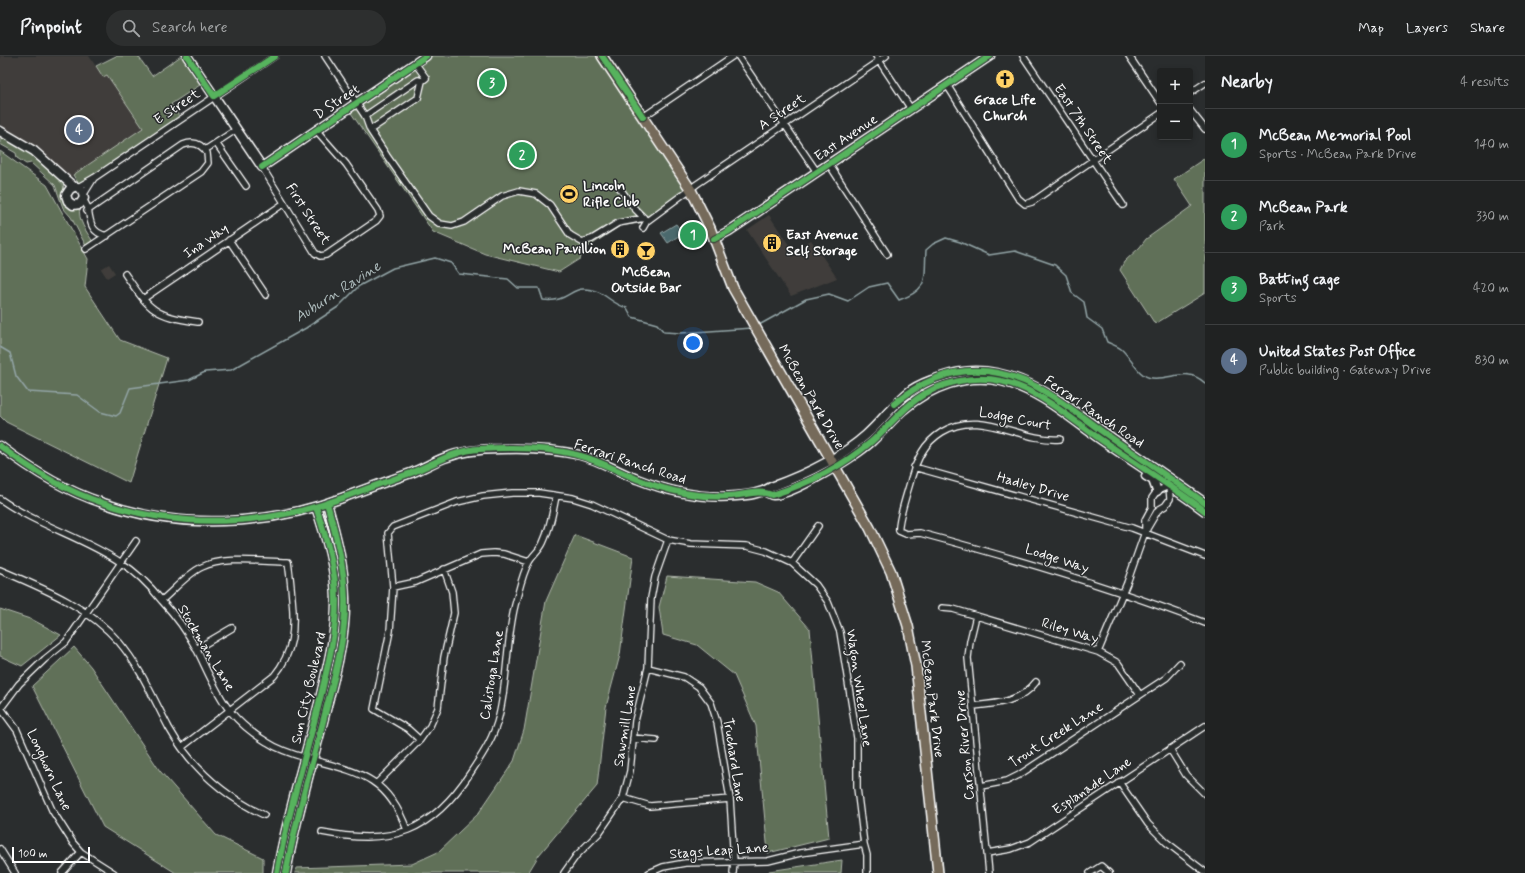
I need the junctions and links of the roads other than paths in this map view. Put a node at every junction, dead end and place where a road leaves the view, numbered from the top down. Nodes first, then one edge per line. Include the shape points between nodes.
1 (187, 56) edge
2 (275, 56) edge
3 (324, 56) edge
4 (426, 56) edge
5 (602, 56) edge
6 (733, 56) edge
7 (738, 56) edge
8 (886, 56) edge
9 (990, 56) edge
10 (1023, 56) edge
11 (1129, 56) edge
12 (877, 58) edge
13 (415, 63) junction
14 (422, 81) junction
15 (1205, 83) edge
16 (947, 85) junction
17 (1193, 91) edge
18 (214, 96) junction
19 (1157, 98) edge
20 (357, 103) junction
21 (911, 109) junction
22 (1193, 114) edge
23 (365, 116) junction
24 (1157, 116) edge
25 (642, 117) junction
26 (784, 125) junction
27 (237, 129) junction
28 (1205, 129) edge
29 (316, 130) junction
30 (370, 130) junction
31 (0, 131) edge
32 (216, 143) junction
33 (205, 150) junction
34 (1094, 160) junction
35 (829, 164) junction
36 (262, 167) junction
37 (816, 172) junction
38 (59, 175) junction
39 (94, 178) junction
40 (246, 186) dead end
41 (75, 187) junction
42 (619, 187) dead end
43 (691, 190) junction
44 (67, 192) junction
45 (82, 199) junction
46 (283, 204) junction
47 (1123, 205) dead end
48 (87, 211) junction
49 (646, 220) junction
50 (643, 228) dead end
51 (107, 236) junction
52 (714, 238) junction
53 (229, 240) junction
54 (86, 250) dead end
55 (888, 254) dead end
56 (125, 274) dead end
57 (266, 294) dead end
58 (142, 299) junction
59 (198, 322) dead end
60 (1060, 439) dead end
61 (1104, 441) junction
62 (0, 446) edge
63 (832, 463) junction
64 (914, 467) junction
65 (1171, 483) junction
66 (1157, 490) junction
67 (556, 496) junction
68 (0, 499) edge
69 (1205, 502) edge
70 (327, 504) junction
71 (316, 507) junction
72 (1152, 507) junction
73 (1158, 510) junction
74 (1205, 511) edge
75 (818, 526) dead end
76 (899, 532) joint
77 (1145, 532) junction
78 (668, 540) junction
79 (136, 541) dead end
80 (1205, 556) edge
81 (122, 562) junction
82 (529, 562) junction
83 (792, 563) junction
84 (444, 569) junction
85 (0, 570) edge
86 (393, 587) junction
87 (1123, 592) junction
88 (162, 600) junction
89 (942, 608) dead end
90 (87, 612) junction
91 (976, 616) junction
92 (1205, 623) edge
93 (232, 628) dead end
94 (196, 648) junction
95 (1098, 652) junction
96 (1180, 663) dead end
97 (648, 668) junction
98 (1036, 682) dead end
99 (1140, 695) junction
100 (973, 706) junction
101 (1, 707) edge
102 (230, 711) junction
103 (1205, 726) edge
104 (633, 738) junction
105 (420, 740) junction
106 (656, 740) dead end
107 (182, 747) junction
108 (1170, 749) junction
109 (309, 758) junction
110 (1119, 782) junction
111 (377, 783) junction
112 (981, 786) junction
113 (1205, 794) edge
114 (623, 798) junction
115 (730, 799) junction
116 (264, 815) dead end
117 (408, 830) junction
118 (322, 832) dead end
119 (864, 844) junction
120 (0, 850) edge
121 (81, 852) junction
122 (987, 853) junction
123 (734, 862) junction
124 (1205, 872) edge
125 (15, 873) edge
126 (62, 873) edge
127 (114, 873) edge
128 (277, 873) edge
129 (286, 873) edge
130 (564, 873) edge
131 (649, 873) edge
132 (733, 873) edge
133 (867, 873) edge
134 (938, 873) edge
135 (989, 873) edge
136 (1090, 873) edge
137 (1109, 873) edge

1 - 18 main road, First Street
2 - 18 street, E Street
3 - 20 street
4 - 13 main road, D Street
5 - 25 main road, McBean Park Drive
6 - 25 street
7 - 26 street
8 - 12 street, A Street
9 - 16 main road, East Avenue
10 - 34 street, East 7th Street
11 - 19 street
12 - 21 street
12 - 26 street, A Street
13 - 14 street via 426,78
13 - 20 main road, D Street
14 - 23 street via 418,80
14 - 30 street via 418,98
15 - 17 street
16 - 21 main road, East Avenue
16 - 34 street via 1018,198 1025,204 1032,202
18 - 27 main road, First Street
18 - 39 street, E Street
20 - 23 street
20 - 29 main road, D Street
21 - 35 main road, East Avenue
22 - 28 street
23 - 30 street
24 - 34 street
25 - 43 main road, McBean Park Drive
26 - 37 street
26 - 43 street, A Street
27 - 32 street
27 - 36 main road, First Street
29 - 36 main road, D Street
29 - 46 street, First Street via 346,164 380,216 326,255 320,256 315,253
30 - 49 street via 429,216 440,224 452,226 464,222 502,196 519,191 536,194 550,205 570,235 582,242 592,239 618,223
31 - 38 main road via 28,146
32 - 33 street
32 - 40 street
33 - 48 street via 194,143 183,145
33 - 51 street via 208,163 202,172
34 - 47 street, East 7th Street
35 - 37 main road, East Avenue
35 - 55 street
36 - 46 street, First Street
37 - 52 main road, East Avenue via 729,231
38 - 41 main road
38 - 44 main road
39 - 41 street, E Street
39 - 45 street, E Street
41 - 44 main road
41 - 45 main road via 81,189
42 - 49 street
43 - 49 street, A Street
43 - 52 main road, McBean Park Drive
44 - 45 main road via 71,204
45 - 48 street
46 - 53 street, Ina Way
48 - 51 street via 94,230
49 - 50 street
51 - 54 street
52 - 63 main road, McBean Park Drive via 742,306
53 - 57 street
53 - 58 street, Ina Way
56 - 58 street
58 - 59 street via 153,310 166,317
60 - 64 street, Lodge Court via 1038,438 984,423 966,423 948,428 935,436 923,448
61 - 63 main road, Ferrari Ranch Road via 1050,403 1021,388 1002,381 969,380 932,390 918,398 870,443
61 - 65 main road, Ferrari Ranch Road
61 - 66 main road via 1127,462 1153,480
62 - 71 main road, Ferrari Ranch Road via 20,462 82,495 103,504 150,515 183,519 241,520
63 - 65 main road, Ferrari Ranch Road via 912,389 950,374 987,371 1004,374 1039,388
63 - 70 main road, Ferrari Ranch Road via 764,491 731,496 702,496 651,484 582,456 551,450 478,449 444,458
63 - 134 main road, McBean Park Drive via 877,541 908,626 918,681
64 - 76 street, Lodge Court via 898,525
64 - 77 street, Hadley Drive
65 - 66 street
65 - 69 main road, Ferrari Ranch Road
65 - 73 street via 1170,499 1166,506
65 - 74 main road, Ferrari Ranch Road
66 - 72 street via 1152,498
67 - 78 street, Wagon Wheel Lane via 592,504
67 - 82 street, Calistoga Lane via 543,544
67 - 86 street, Wagon Wheel Lane via 512,492 483,496 458,502 393,527 388,532
68 - 81 street, Stockman Lane
70 - 71 main road, Ferrari Ranch Road
70 - 109 main road, Sun City Boulevard via 343,565 345,613 338,662
71 - 109 main road, Sun City Boulevard via 332,567 336,600 330,660
72 - 73 street
72 - 77 street via 1145,520
73 - 77 street
75 - 83 street
76 - 87 street, Lodge Way via 920,533 1022,560
77 - 80 street, Hadley Drive
77 - 87 street
78 - 83 street, Wagon Wheel Lane via 691,544 747,546 766,551
78 - 97 street, Sawmill Lane via 651,598
79 - 81 street
81 - 88 street, Stockman Lane
81 - 90 street
82 - 84 street via 513,556 481,554
82 - 117 street, Calistoga Lane via 514,608 503,697 490,740 450,801 429,819
83 - 119 street, Wagon Wheel Lane via 816,585 828,602 840,632 857,738 857,788
84 - 86 street via 416,582
84 - 105 street via 452,592 454,613 444,657 438,708
85 - 90 street
86 - 105 street, Wagon Wheel Lane via 390,631 374,709 408,729
87 - 92 street, Lodge Way
87 - 95 street
88 - 94 street, Stockman Lane
88 - 102 street via 193,573 213,563 288,562 294,624 292,646 274,676
89 - 91 street, Riley Way
90 - 101 street via 66,642 45,658
90 - 107 street via 118,640 141,671 170,729
91 - 95 street, Riley Way
91 - 100 street, Carson River Drive via 968,658
93 - 94 street
94 - 102 street, Stockman Lane
95 - 99 street, Riley Way via 1123,668
96 - 99 street, Trout Creek Lane via 1173,672
97 - 104 street, Sawmill Lane via 640,692
97 - 115 street, Truchard Lane via 684,677 699,687 711,703 717,722
98 - 100 street via 1031,689 1010,700
99 - 112 street, Trout Creek Lane via 1019,775 1007,781
100 - 112 street, Carson River Drive
101 - 121 street, Longhorn Lane via 17,730 52,810
102 - 107 street
102 - 109 street, Stockman Lane via 269,744
103 - 108 street, Esplanade Lane
104 - 106 street
104 - 114 street, Sawmill Lane via 630,770
105 - 111 street
107 - 116 street via 221,790 241,804
108 - 110 street, Esplanade Lane
108 - 113 street via 1186,774
109 - 111 street, Stockman Lane via 349,769
109 - 128 main road, Sun City Boulevard via 287,824
109 - 129 main road, Sun City Boulevard
110 - 122 street, Esplanade Lane via 1030,842 1011,849
110 - 124 street via 1148,824 1166,842
111 - 117 street, Stockman Lane via 395,803
112 - 122 street, Carson River Drive
114 - 115 street via 650,806
114 - 130 street, Sawmill Lane via 599,833 576,856
115 - 123 street, Truchard Lane
117 - 118 street, Calistoga Lane via 385,837 369,838
119 - 123 street, Stags Leap Lane via 768,861
119 - 133 street, Wagon Wheel Lane
120 - 125 street
121 - 126 street
121 - 127 street, Longhorn Lane
122 - 135 street, Carson River Drive
123 - 131 street, Stags Leap Lane via 685,863 663,867
123 - 132 street, Truchard Lane
136 - 137 street via 1101,866

